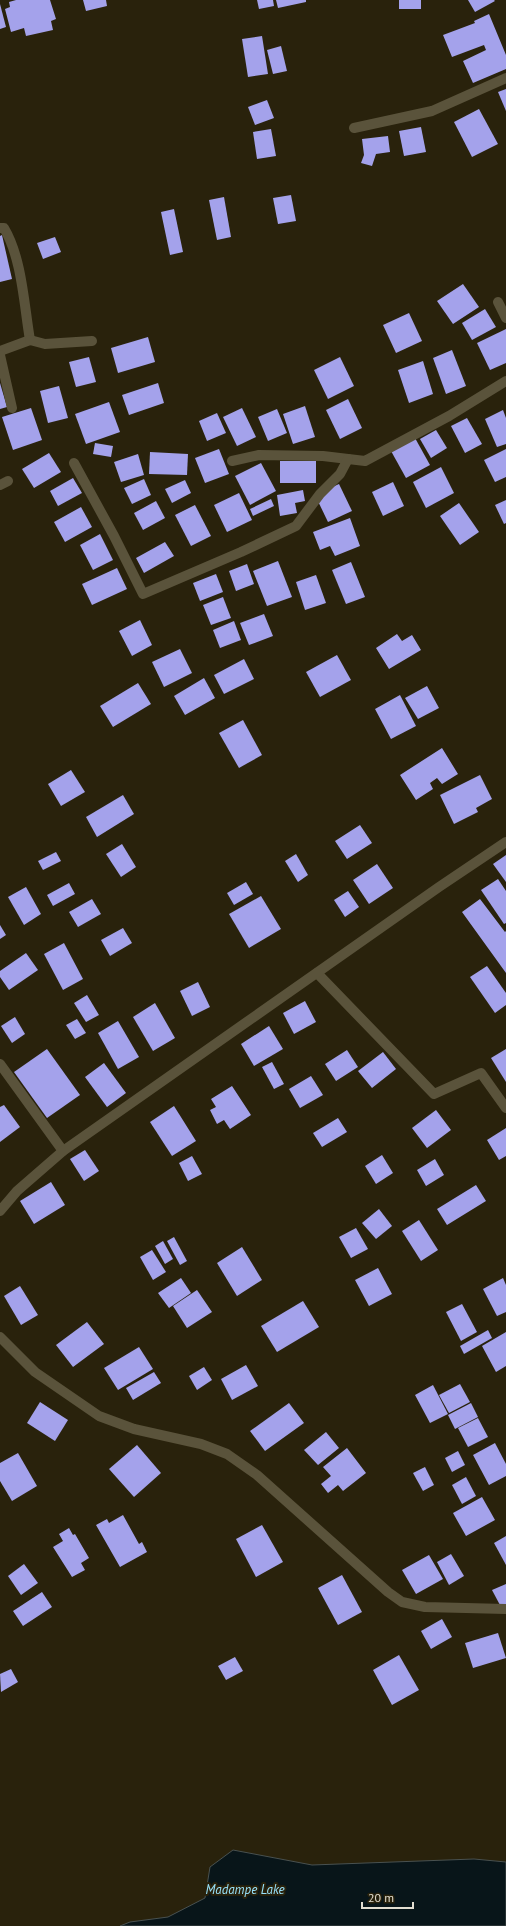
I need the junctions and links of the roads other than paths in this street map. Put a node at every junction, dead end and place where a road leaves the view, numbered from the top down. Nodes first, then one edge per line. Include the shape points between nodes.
1 (506, 78) edge
2 (354, 128) dead end
3 (0, 228) edge
4 (498, 302) dead end
5 (506, 318) edge
6 (30, 340) junction
7 (92, 341) dead end
8 (0, 351) edge
9 (0, 355) edge
10 (506, 381) edge
11 (12, 408) dead end
12 (348, 459) junction
13 (232, 461) dead end
14 (74, 463) dead end
15 (506, 842) edge
16 (318, 973) junction
17 (0, 1064) edge
18 (506, 1108) edge
19 (63, 1151) junction
20 (0, 1211) edge
21 (0, 1337) edge
22 (506, 1610) edge

1 - 2 street via 432,111
3 - 6 street via 4,228 10,238 21,279
4 - 5 street
6 - 7 street via 46,344
6 - 8 street
9 - 11 street
10 - 12 street via 449,416 365,461
12 - 13 street via 323,456 259,456
12 - 14 street via 340,474 320,494 296,526 143,594
15 - 16 street
16 - 18 street via 434,1094 481,1073
16 - 19 street
17 - 19 street
19 - 20 street via 16,1191
21 - 22 street via 35,1372 99,1416 134,1429 201,1444 227,1454 257,1475 402,1602 425,1606

